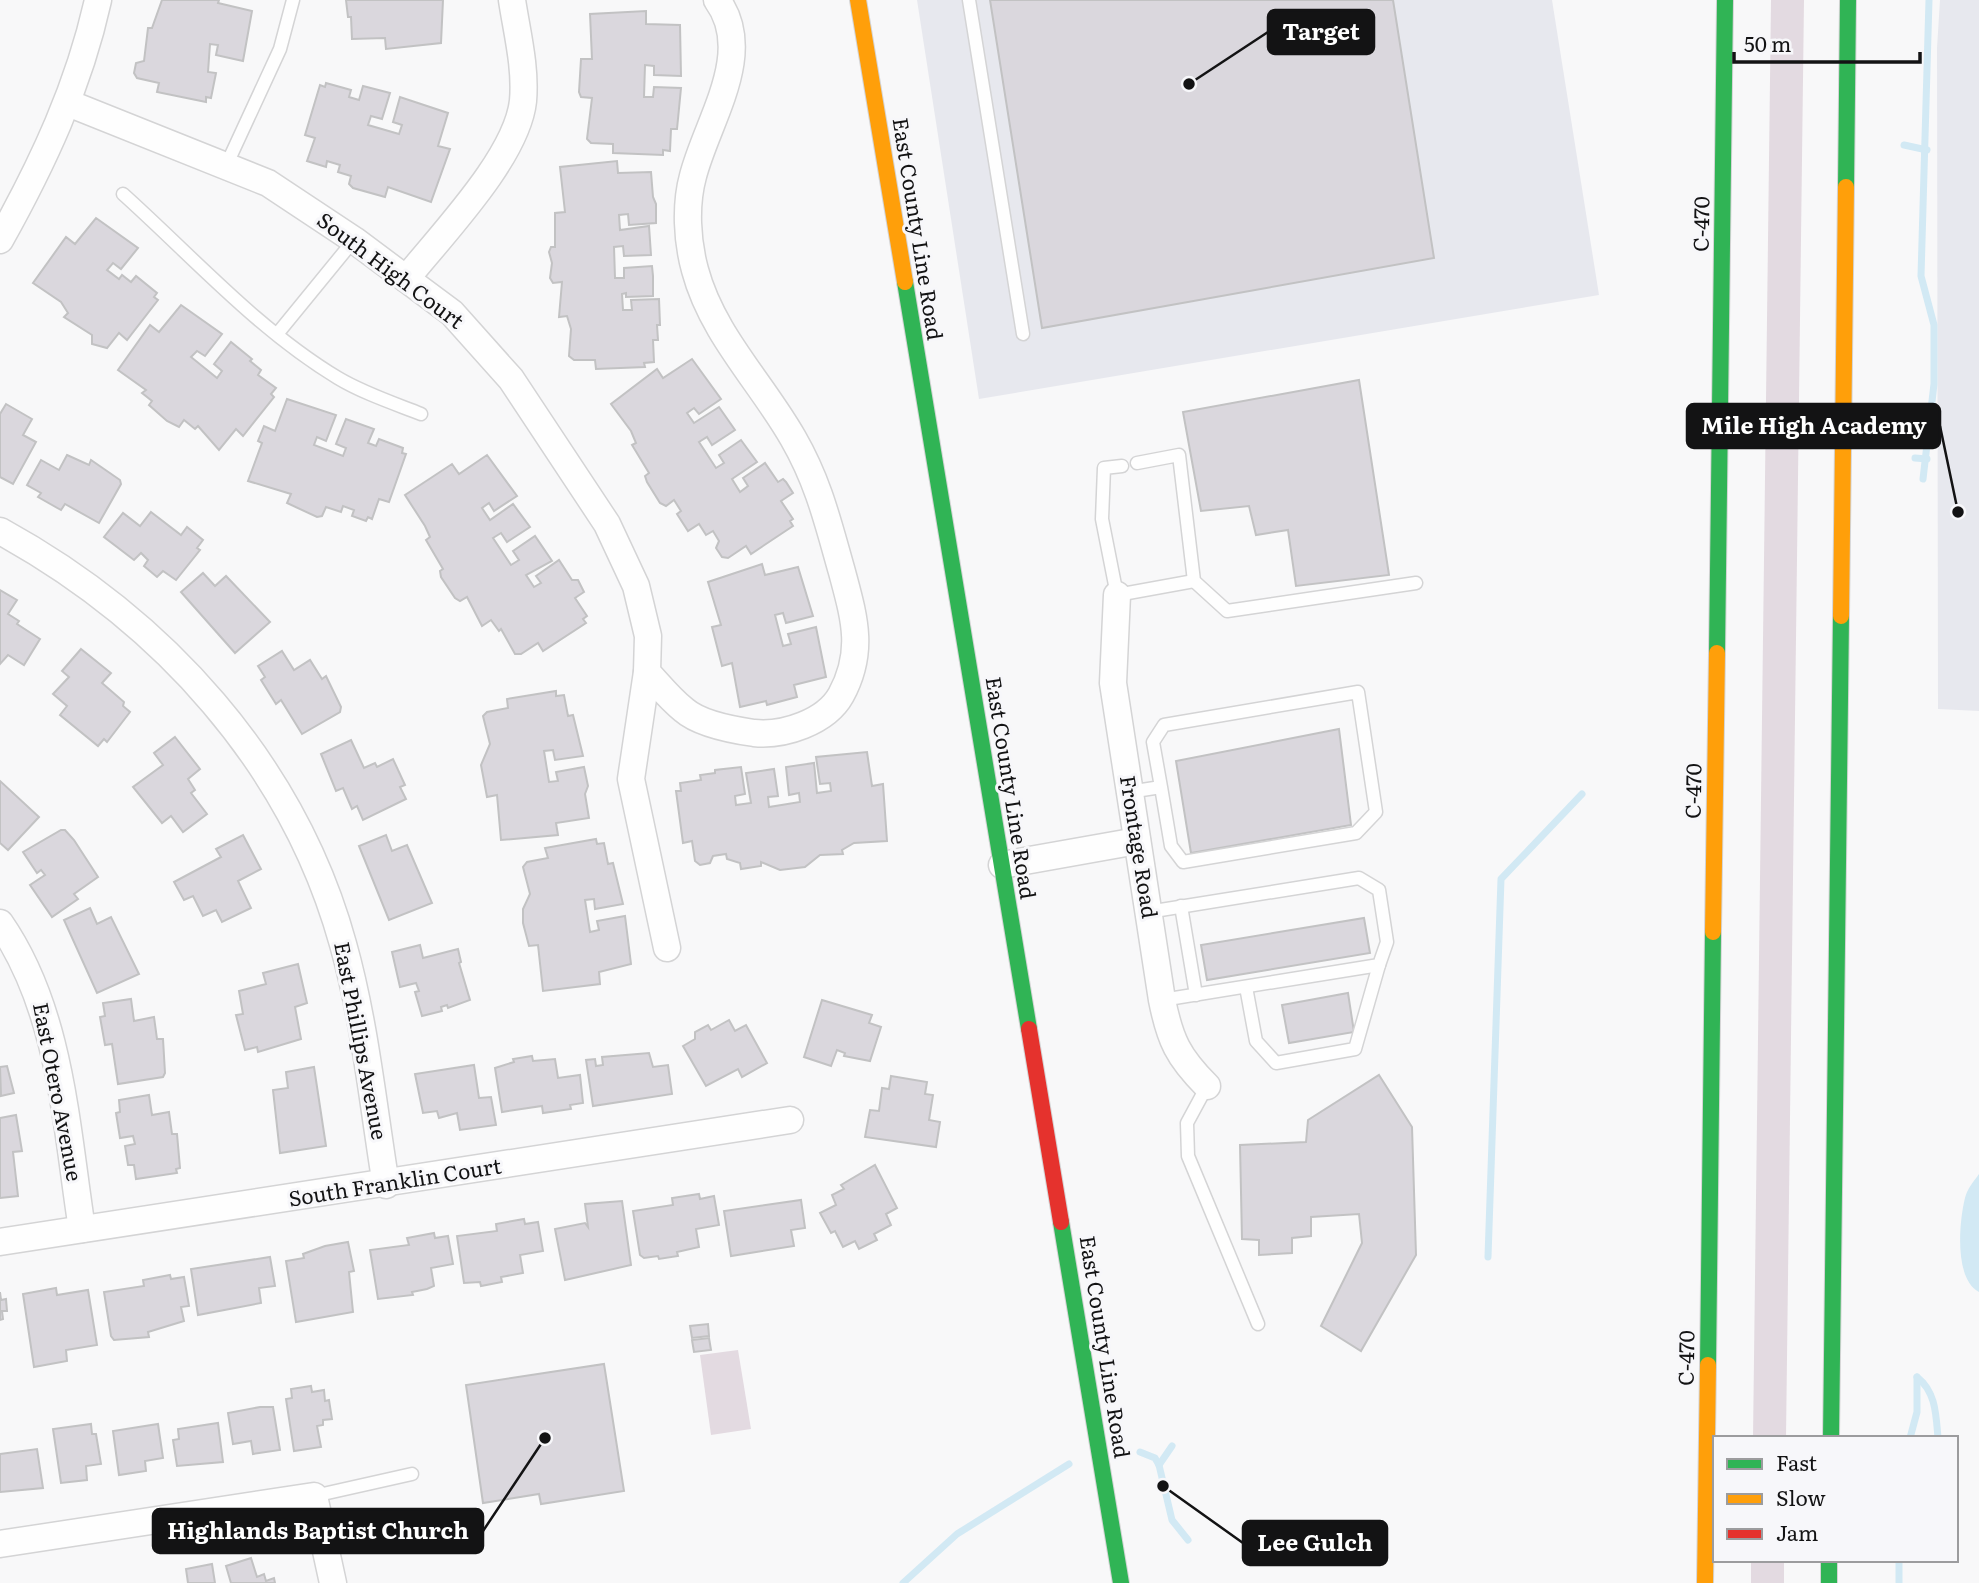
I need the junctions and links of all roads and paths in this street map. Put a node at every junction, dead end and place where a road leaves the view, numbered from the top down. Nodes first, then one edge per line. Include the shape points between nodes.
1 (98, 0) edge
2 (293, 0) edge
3 (512, 0) edge
4 (717, 0) edge
5 (858, 0) edge
6 (969, 0) edge
7 (1725, 0) edge
8 (1848, 0) edge
9 (68, 103) junction
10 (226, 166) junction
11 (1863, 188) dead end
12 (123, 194) dead end
13 (0, 240) edge
14 (354, 240) junction
15 (406, 279) junction
16 (278, 333) junction
17 (1023, 334) dead end
18 (421, 414) dead end
19 (1137, 463) dead end
20 (1122, 466) dead end
21 (1842, 483) junction
22 (0, 531) edge
23 (1194, 581) junction
24 (1416, 583) dead end
25 (1117, 595) junction
26 (647, 672) junction
27 (1161, 787) junction
28 (1129, 792) junction
29 (1137, 841) junction
30 (1002, 865) junction
31 (1181, 906) junction
32 (1148, 912) junction
33 (0, 923) edge
34 (667, 948) dead end
35 (1379, 965) junction
36 (1247, 987) junction
37 (1196, 995) junction
38 (1162, 1000) junction
39 (1207, 1086) joint
40 (790, 1121) dead end
41 (386, 1185) junction
42 (82, 1229) junction
43 (0, 1242) edge
44 (1258, 1324) dead end
45 (1830, 1436) edge
46 (412, 1474) dead end
47 (316, 1504) junction
48 (0, 1544) edge
49 (1829, 1562) edge
50 (333, 1583) edge
51 (1121, 1583) edge
52 (1705, 1583) edge
53 (1829, 1583) edge

1 - 9 street
2 - 10 lane via 280,48
3 - 15 street via 524,74 522,105 505,154
4 - 26 street via 731,32 731,66 692,177 688,225 693,259 717,326 817,480 858,640 847,683 834,707 806,725 765,734 734,730 686,712
5 - 30 main road, East County Line Road
6 - 17 lane
7 - 52 main road, C-470
8 - 21 main road
9 - 10 street, South High Court
9 - 13 street
10 - 14 street, South High Court via 268,183
11 - 21 main road via 1858,414
12 - 16 lane
14 - 15 street, South High Court
14 - 16 lane
15 - 26 street, South High Court via 452,313 492,354 607,524 636,586 648,636
16 - 18 lane via 340,380
19 - 23 lane via 1179,455
20 - 25 lane via 1104,468 1102,520
21 - 45 main road
22 - 41 street, East Phillips Avenue via 81,580 172,656 226,717 281,799 319,876 344,946
23 - 24 lane via 1227,611
23 - 25 lane
25 - 28 street, Frontage Road via 1113,683
26 - 34 street, South High Court via 631,779
27 - 27 lane via 1171,846 1184,862 1356,833 1376,812 1358,692 1164,724 1153,742
27 - 28 lane
28 - 29 street, Frontage Road
29 - 30 street
29 - 32 street, Frontage Road
30 - 51 main road, East County Line Road
31 - 32 lane
31 - 35 lane via 1359,878 1379,890 1387,942
31 - 37 lane
32 - 38 street, Frontage Road
33 - 42 street, East Otero Avenue via 38,992 55,1056
35 - 36 lane
35 - 36 lane via 1355,1049 1276,1063 1256,1041
36 - 37 lane
37 - 38 lane
38 - 39 street, Frontage Road via 1170,1037 1180,1057
39 - 44 lane via 1187,1123 1188,1156
40 - 41 street, South Franklin Court
41 - 42 street, South Franklin Court
42 - 43 street, South Franklin Court
46 - 47 lane
47 - 48 street
47 - 50 street
49 - 53 main road

